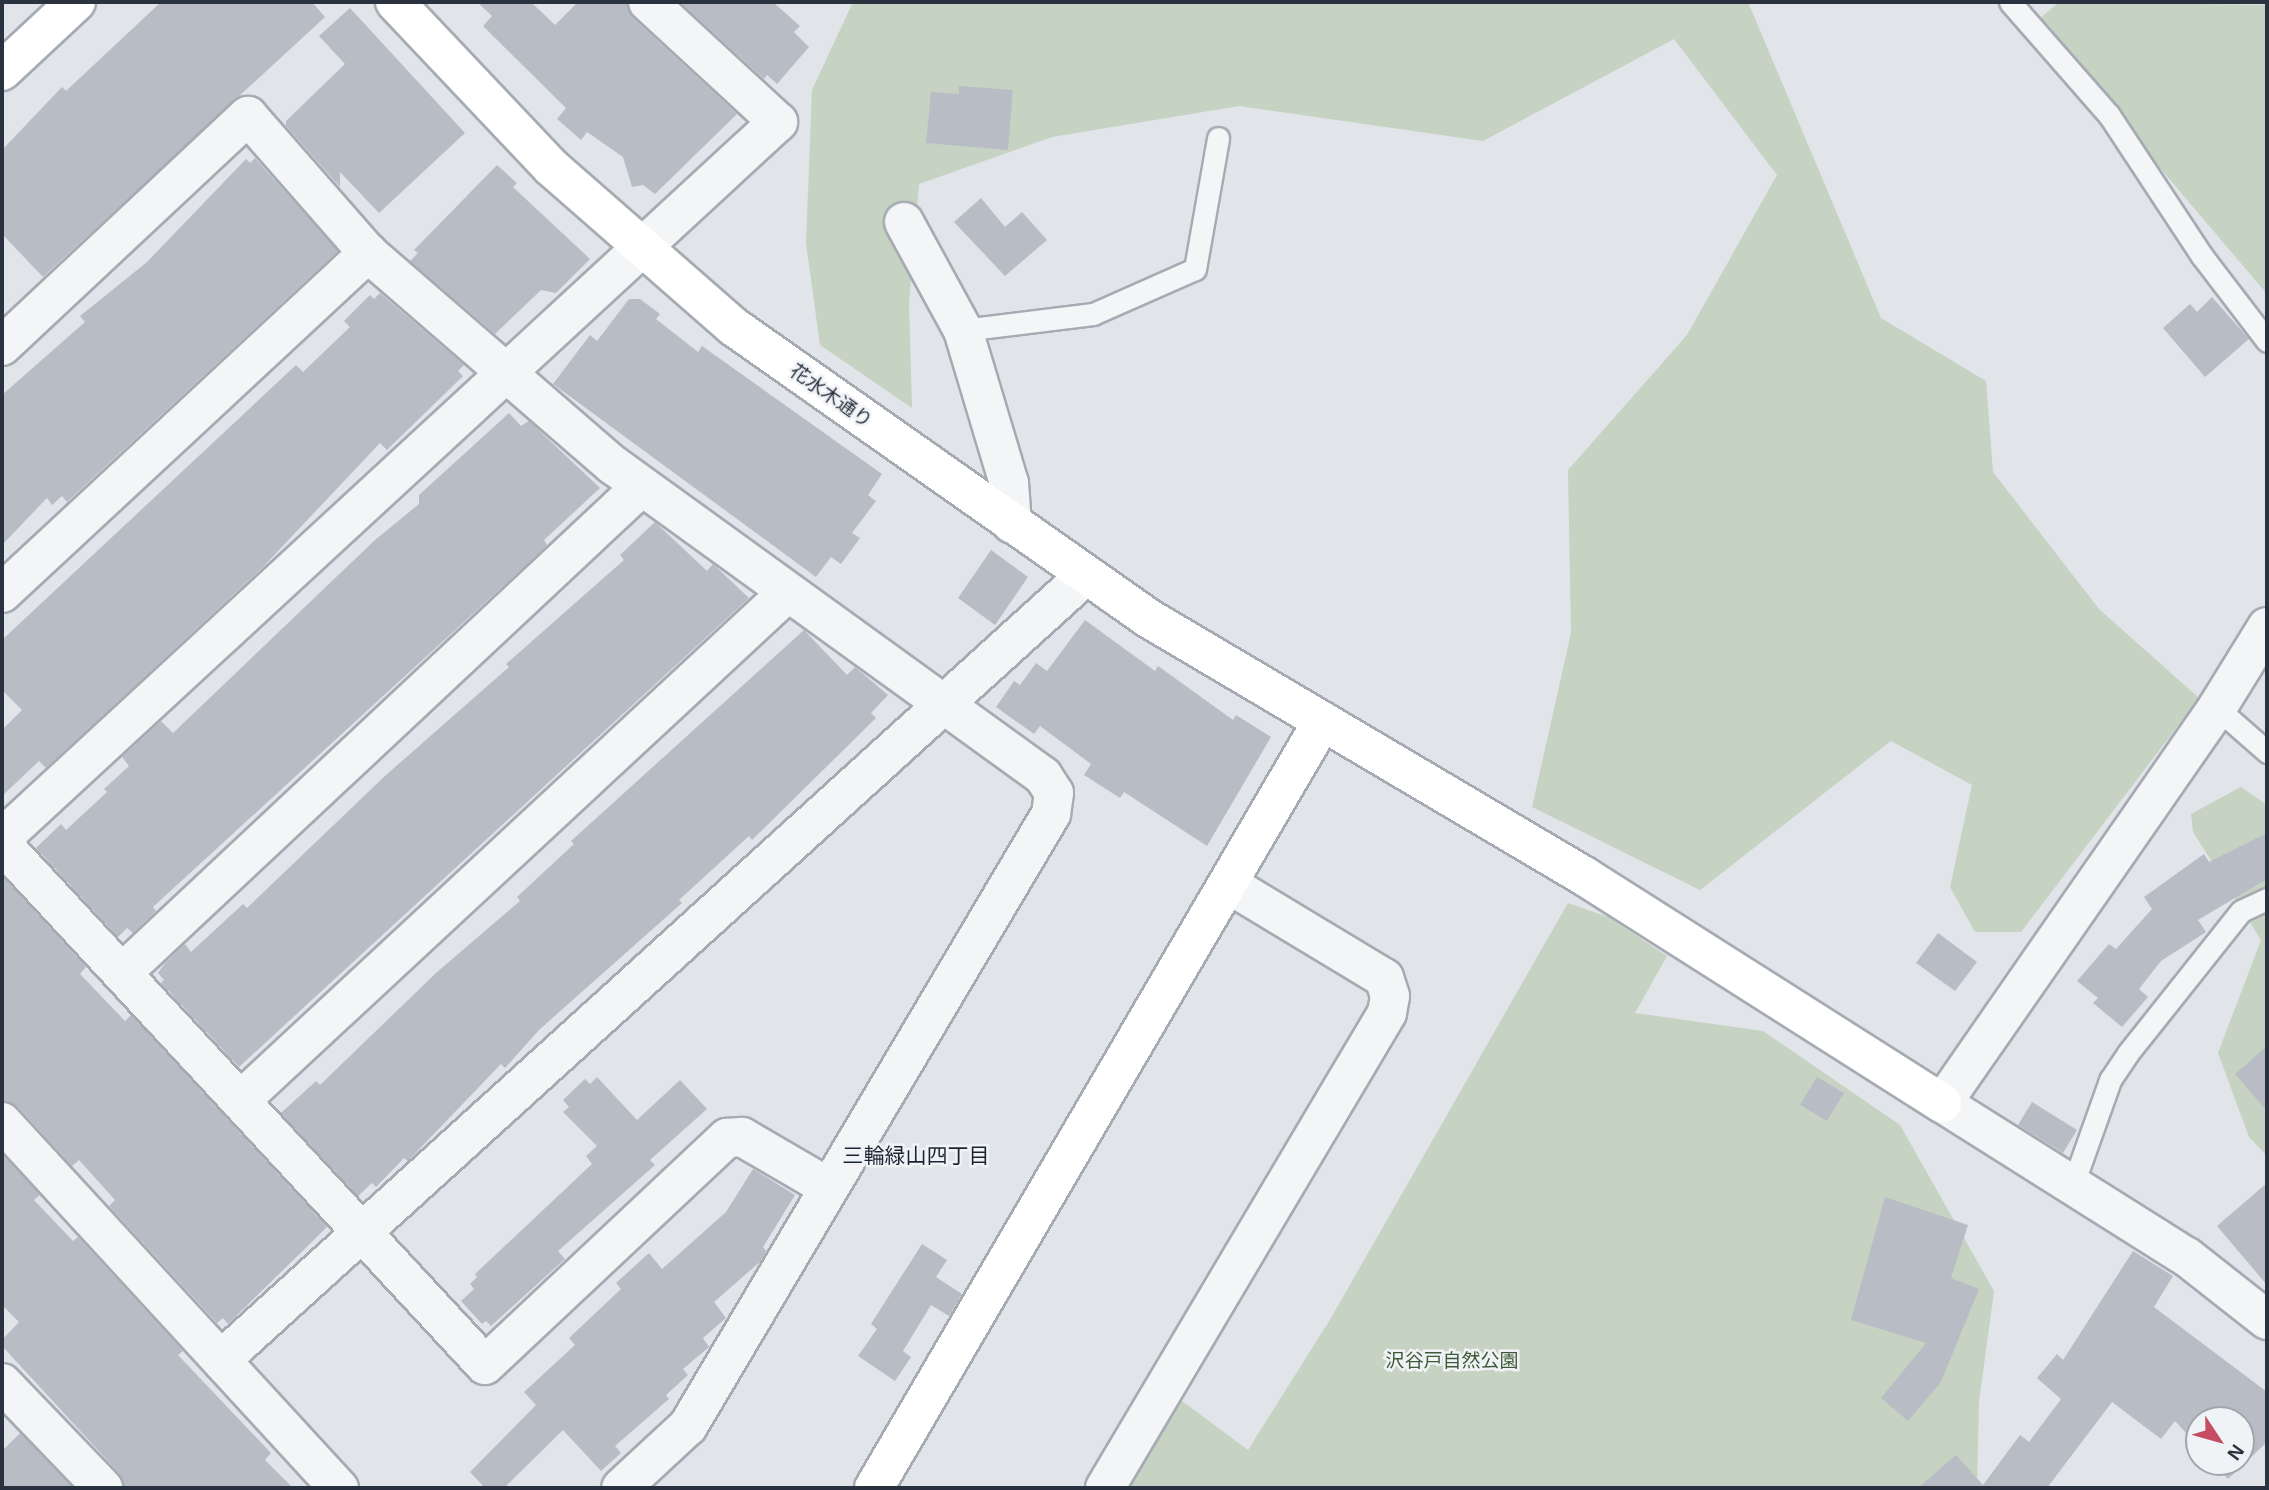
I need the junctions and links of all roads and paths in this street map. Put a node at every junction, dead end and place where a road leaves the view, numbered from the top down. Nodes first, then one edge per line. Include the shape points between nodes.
1 (76, 2) edge
2 (395, 2) edge
3 (648, 2) edge
4 (2010, 2) edge
5 (2, 71) edge
6 (1218, 138) dead end
7 (904, 222) dead end
8 (639, 248) junction
9 (368, 253) junction
10 (963, 330) junction
11 (2267, 341) edge
12 (2, 346) edge
13 (506, 370) junction
14 (642, 486) junction
15 (1012, 524) junction
16 (1085, 576) junction
17 (2, 593) edge
18 (787, 593) junction
19 (2267, 627) edge
20 (943, 705) junction
21 (2217, 708) junction
22 (1322, 722) junction
23 (2267, 752) edge
24 (2, 838) edge
25 (2, 844) edge
26 (1228, 884) junction
27 (2267, 899) edge
28 (122, 973) junction
29 (240, 1101) junction
30 (1942, 1103) junction
31 (2, 1122) edge
32 (828, 1187) junction
33 (2072, 1187) junction
34 (362, 1232) junction
35 (2267, 1320) edge
36 (220, 1360) junction
37 (2, 1383) edge
38 (103, 1488) edge
39 (339, 1488) edge
40 (621, 1488) edge
41 (874, 1488) edge
42 (1105, 1488) edge

1 - 5 street
2 - 8 street, 花水木通り via 551,167
3 - 8 street via 778,122
4 - 11 lane via 2103,107 2202,256
6 - 10 lane via 1195,269 1093,314
7 - 10 street
8 - 13 street
8 - 15 street, 花水木通り via 734,327
9 - 12 street via 248,116
9 - 13 street
9 - 17 street
10 - 15 street via 1009,483
13 - 14 street
13 - 24 street
14 - 18 street
14 - 28 street
15 - 16 street, 花水木通り
16 - 20 street
16 - 22 street, 花水木通り
18 - 20 street
18 - 29 street
19 - 21 street
20 - 32 street via 1043,776 1054,793 1051,814
20 - 34 street
21 - 23 lane
21 - 30 street
22 - 26 street
22 - 30 street, 花水木通り via 1584,876
25 - 28 street
26 - 41 street
26 - 42 street via 1384,978 1390,996 1387,1013
27 - 33 lane via 2241,911 2122,1062 2110,1080
28 - 29 street
29 - 34 street
30 - 33 street
31 - 36 street
32 - 34 street via 741,1137 727,1138 485,1365
32 - 40 street via 688,1426
33 - 35 street via 2187,1257
34 - 36 street
36 - 39 street
37 - 38 street

